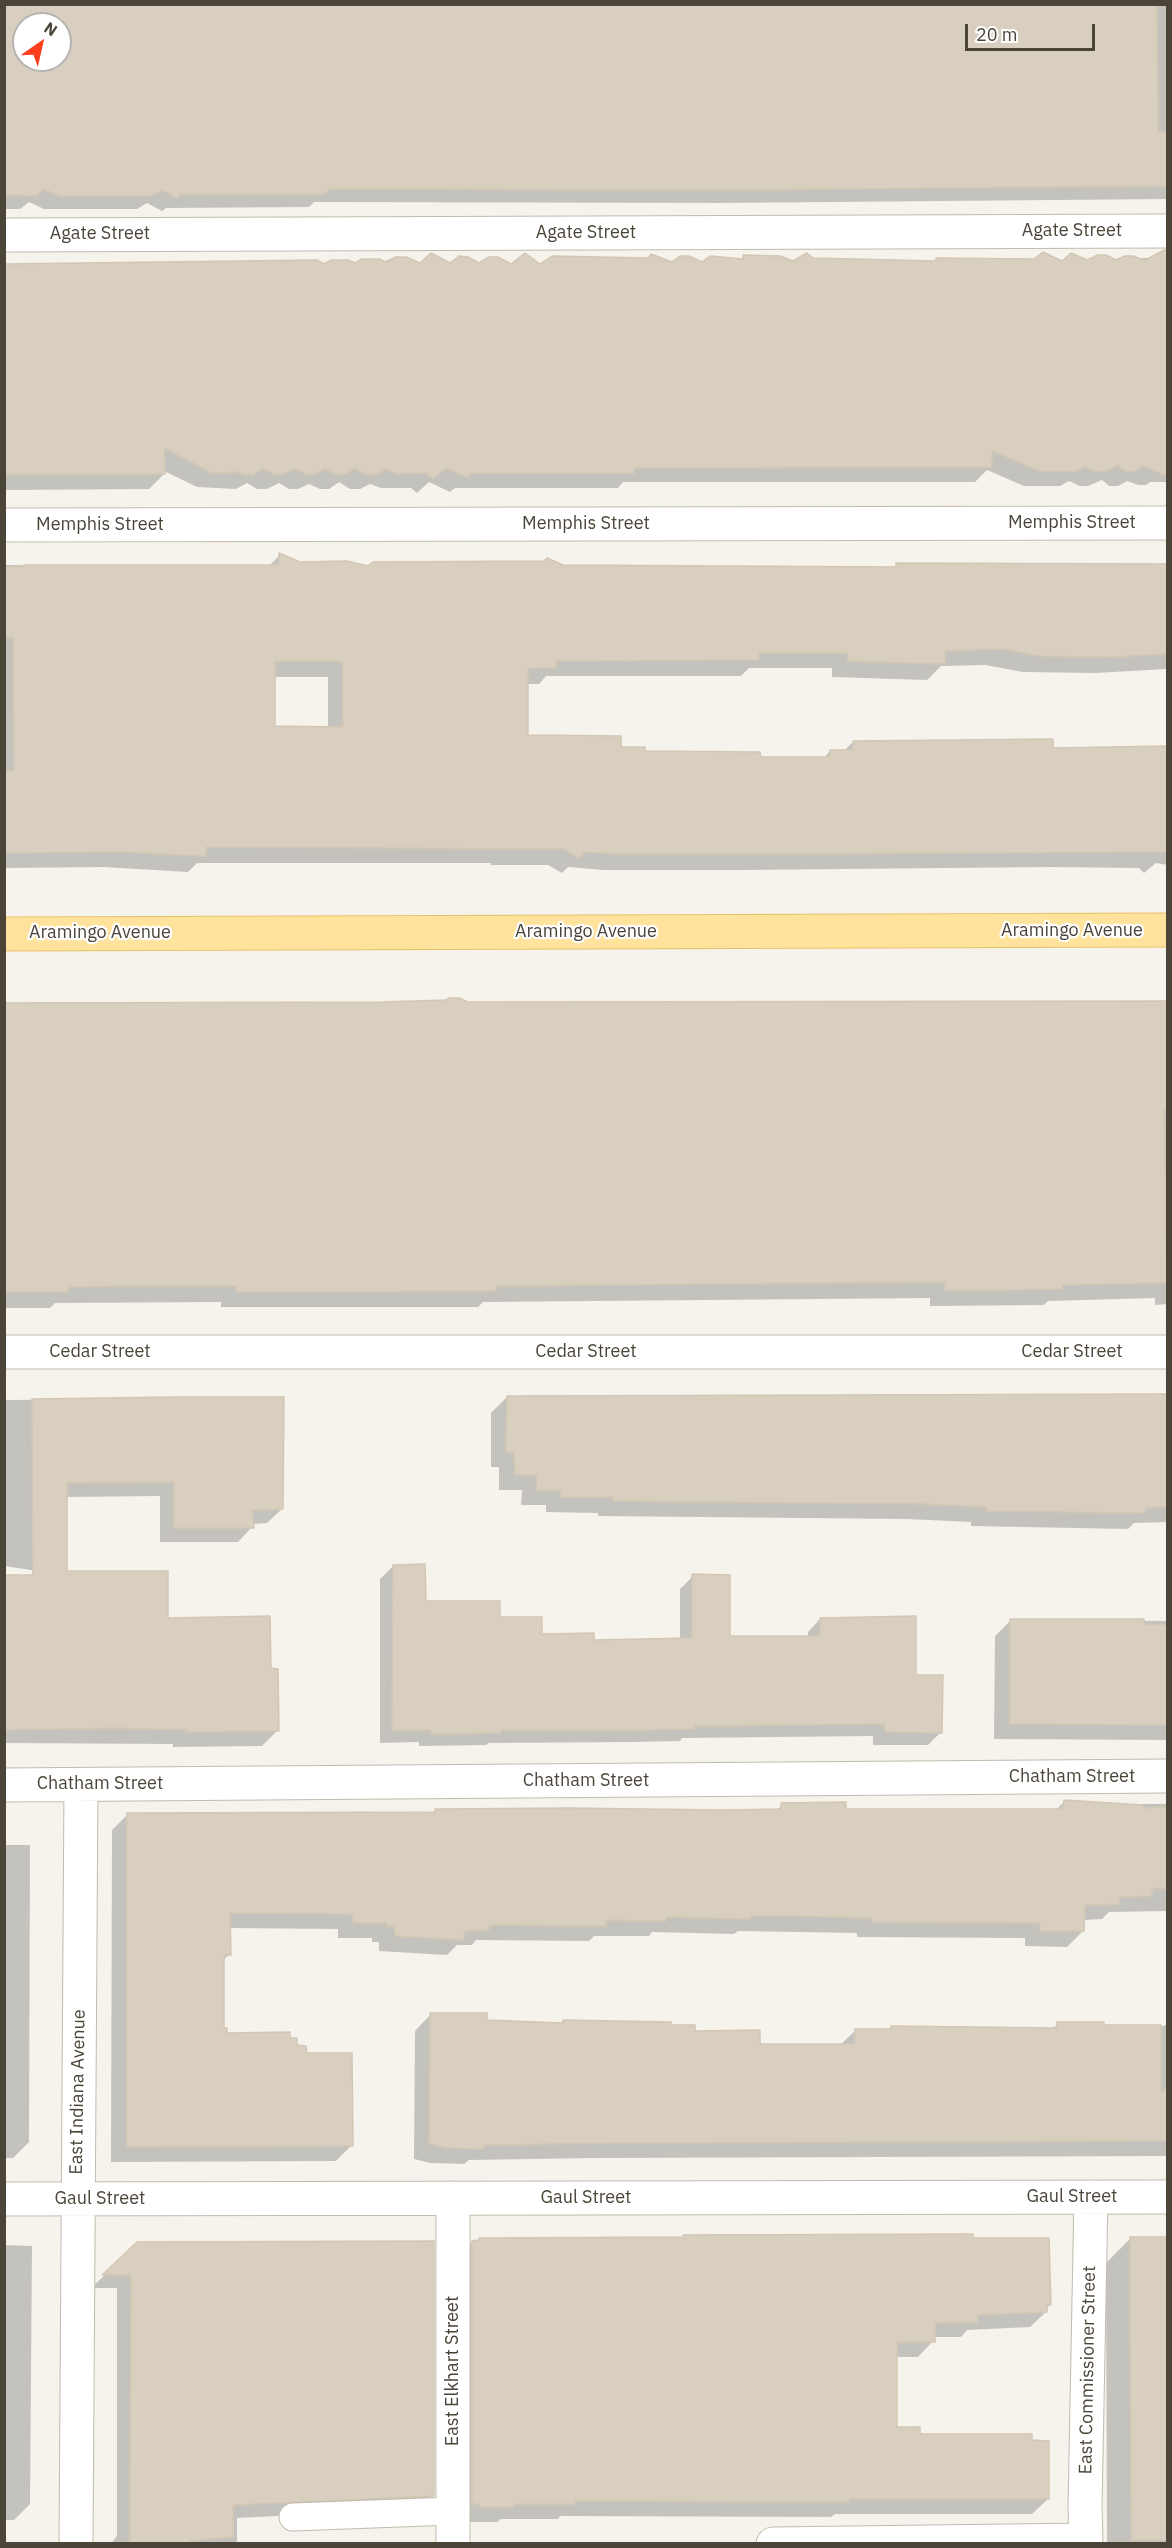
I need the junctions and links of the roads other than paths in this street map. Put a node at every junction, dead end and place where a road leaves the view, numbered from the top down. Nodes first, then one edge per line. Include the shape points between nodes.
1 (1167, 231) edge
2 (4, 235) edge
3 (1167, 522) edge
4 (4, 525) edge
5 (1167, 930) edge
6 (4, 934) edge
7 (4, 1352) edge
8 (1167, 1352) edge
9 (1167, 1776) edge
10 (4, 1785) edge
11 (81, 1785) junction
12 (1091, 2197) junction
13 (1167, 2197) edge
14 (453, 2198) junction
15 (4, 2199) edge
16 (77, 2199) junction
17 (453, 2511) junction
18 (293, 2517) dead end
19 (1086, 2542) edge
20 (76, 2544) edge
21 (453, 2544) edge
22 (773, 2544) edge

1 - 2 street, Agate Street
3 - 4 street, Memphis Street
5 - 6 main road, Aramingo Avenue
7 - 8 street, Cedar Street
9 - 11 street, Chatham Street
10 - 11 street, Chatham Street
11 - 16 street, East Indiana Avenue
12 - 13 street, Gaul Street
12 - 14 street, Gaul Street
12 - 19 street, East Commissioner Street
14 - 16 street, Gaul Street
14 - 17 street, East Elkhart Street
15 - 16 street, Gaul Street
16 - 20 street, East Indiana Avenue
17 - 18 lane
17 - 21 street, East Elkhart Street
19 - 22 street

